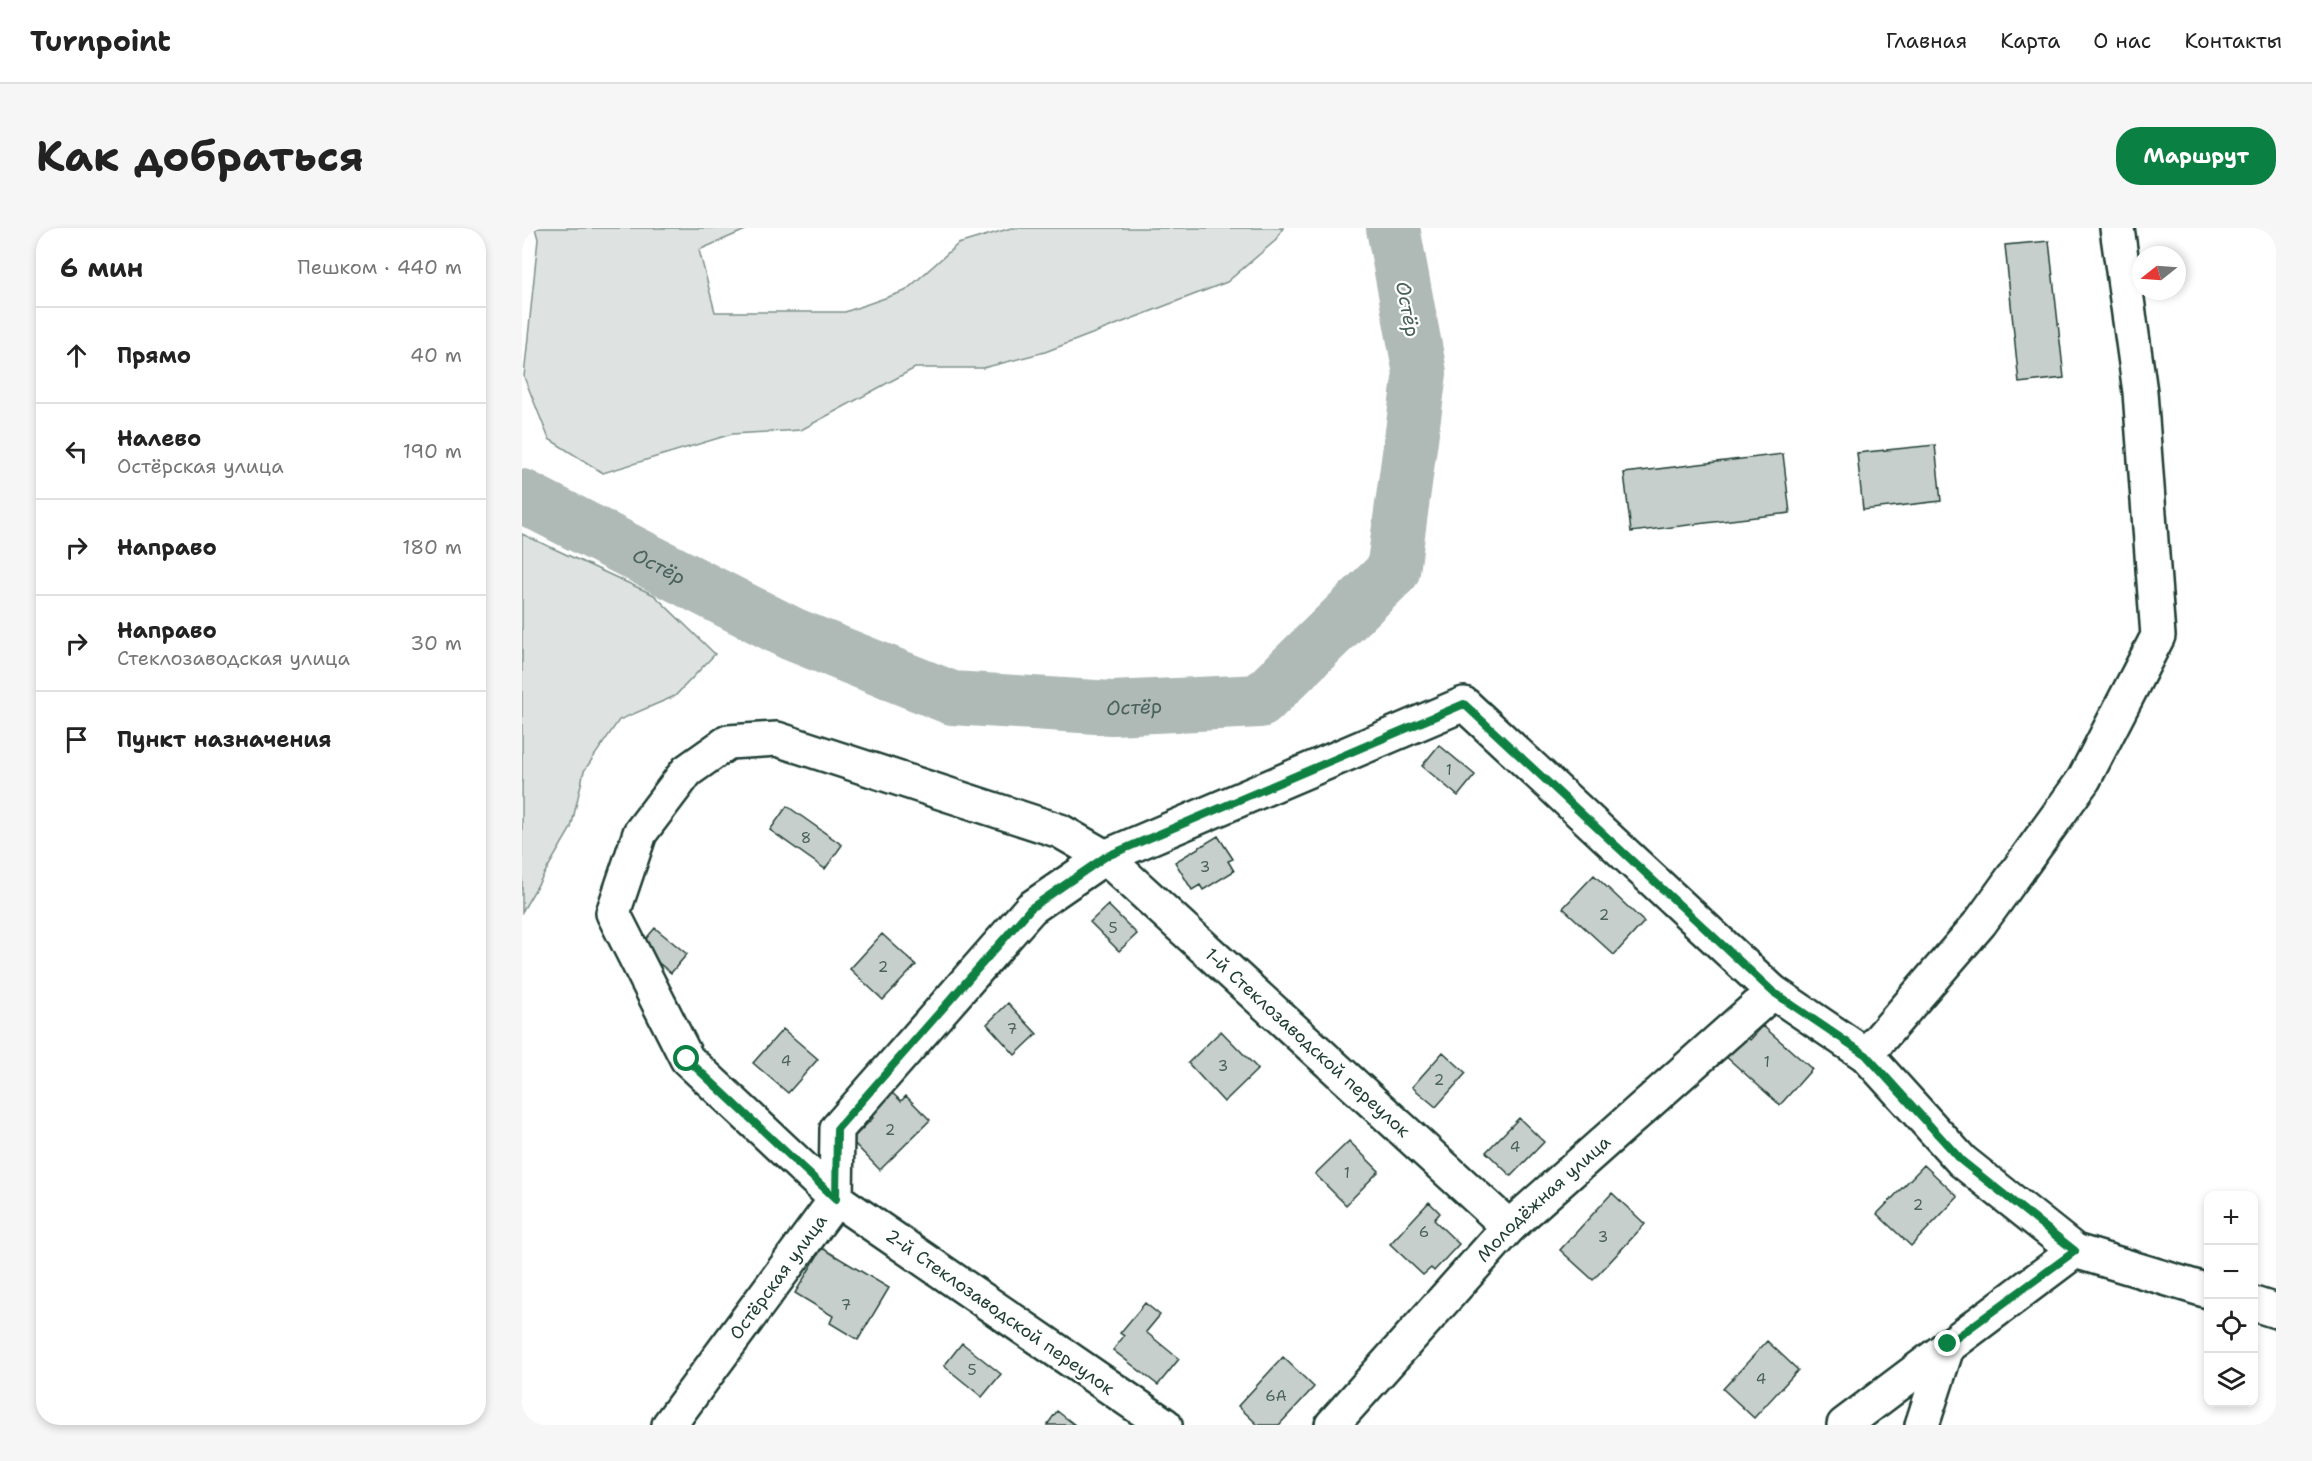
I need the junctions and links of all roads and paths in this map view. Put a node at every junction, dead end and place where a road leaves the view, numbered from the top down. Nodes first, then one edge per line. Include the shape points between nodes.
1 (2117, 228) edge
2 (1105, 857) junction
3 (1773, 992) junction
4 (1866, 1055) junction
5 (836, 1199) junction
6 (1509, 1227) junction
7 (2075, 1251) junction
8 (2204, 1290) edge
9 (2258, 1306) edge
10 (2276, 1311) edge
11 (1948, 1344) junction
12 (669, 1425) edge
13 (1165, 1425) edge
14 (1332, 1425) edge
15 (1844, 1425) edge
16 (1922, 1425) edge

1 - 4 street via 2140,392 2158,636 2084,779 1980,923
2 - 3 street, Остёрская улица via 1464,704
2 - 5 street, Остёрская улица via 1031,908 837,1129
2 - 5 street, 1-й Стеклозаводской переулок via 1060,831 777,739 728,742 687,771 640,833 613,913 687,1059
2 - 6 street, 1-й Стеклозаводской переулок
3 - 4 street
3 - 6 street, Молодёжная улица
4 - 7 street via 1962,1161
5 - 12 street, Остёрская улица
5 - 13 street, 2-й Стеклозаводской переулок
6 - 14 street, Молодёжная улица
7 - 8 street
7 - 11 street
9 - 10 street
11 - 15 street
11 - 16 street

